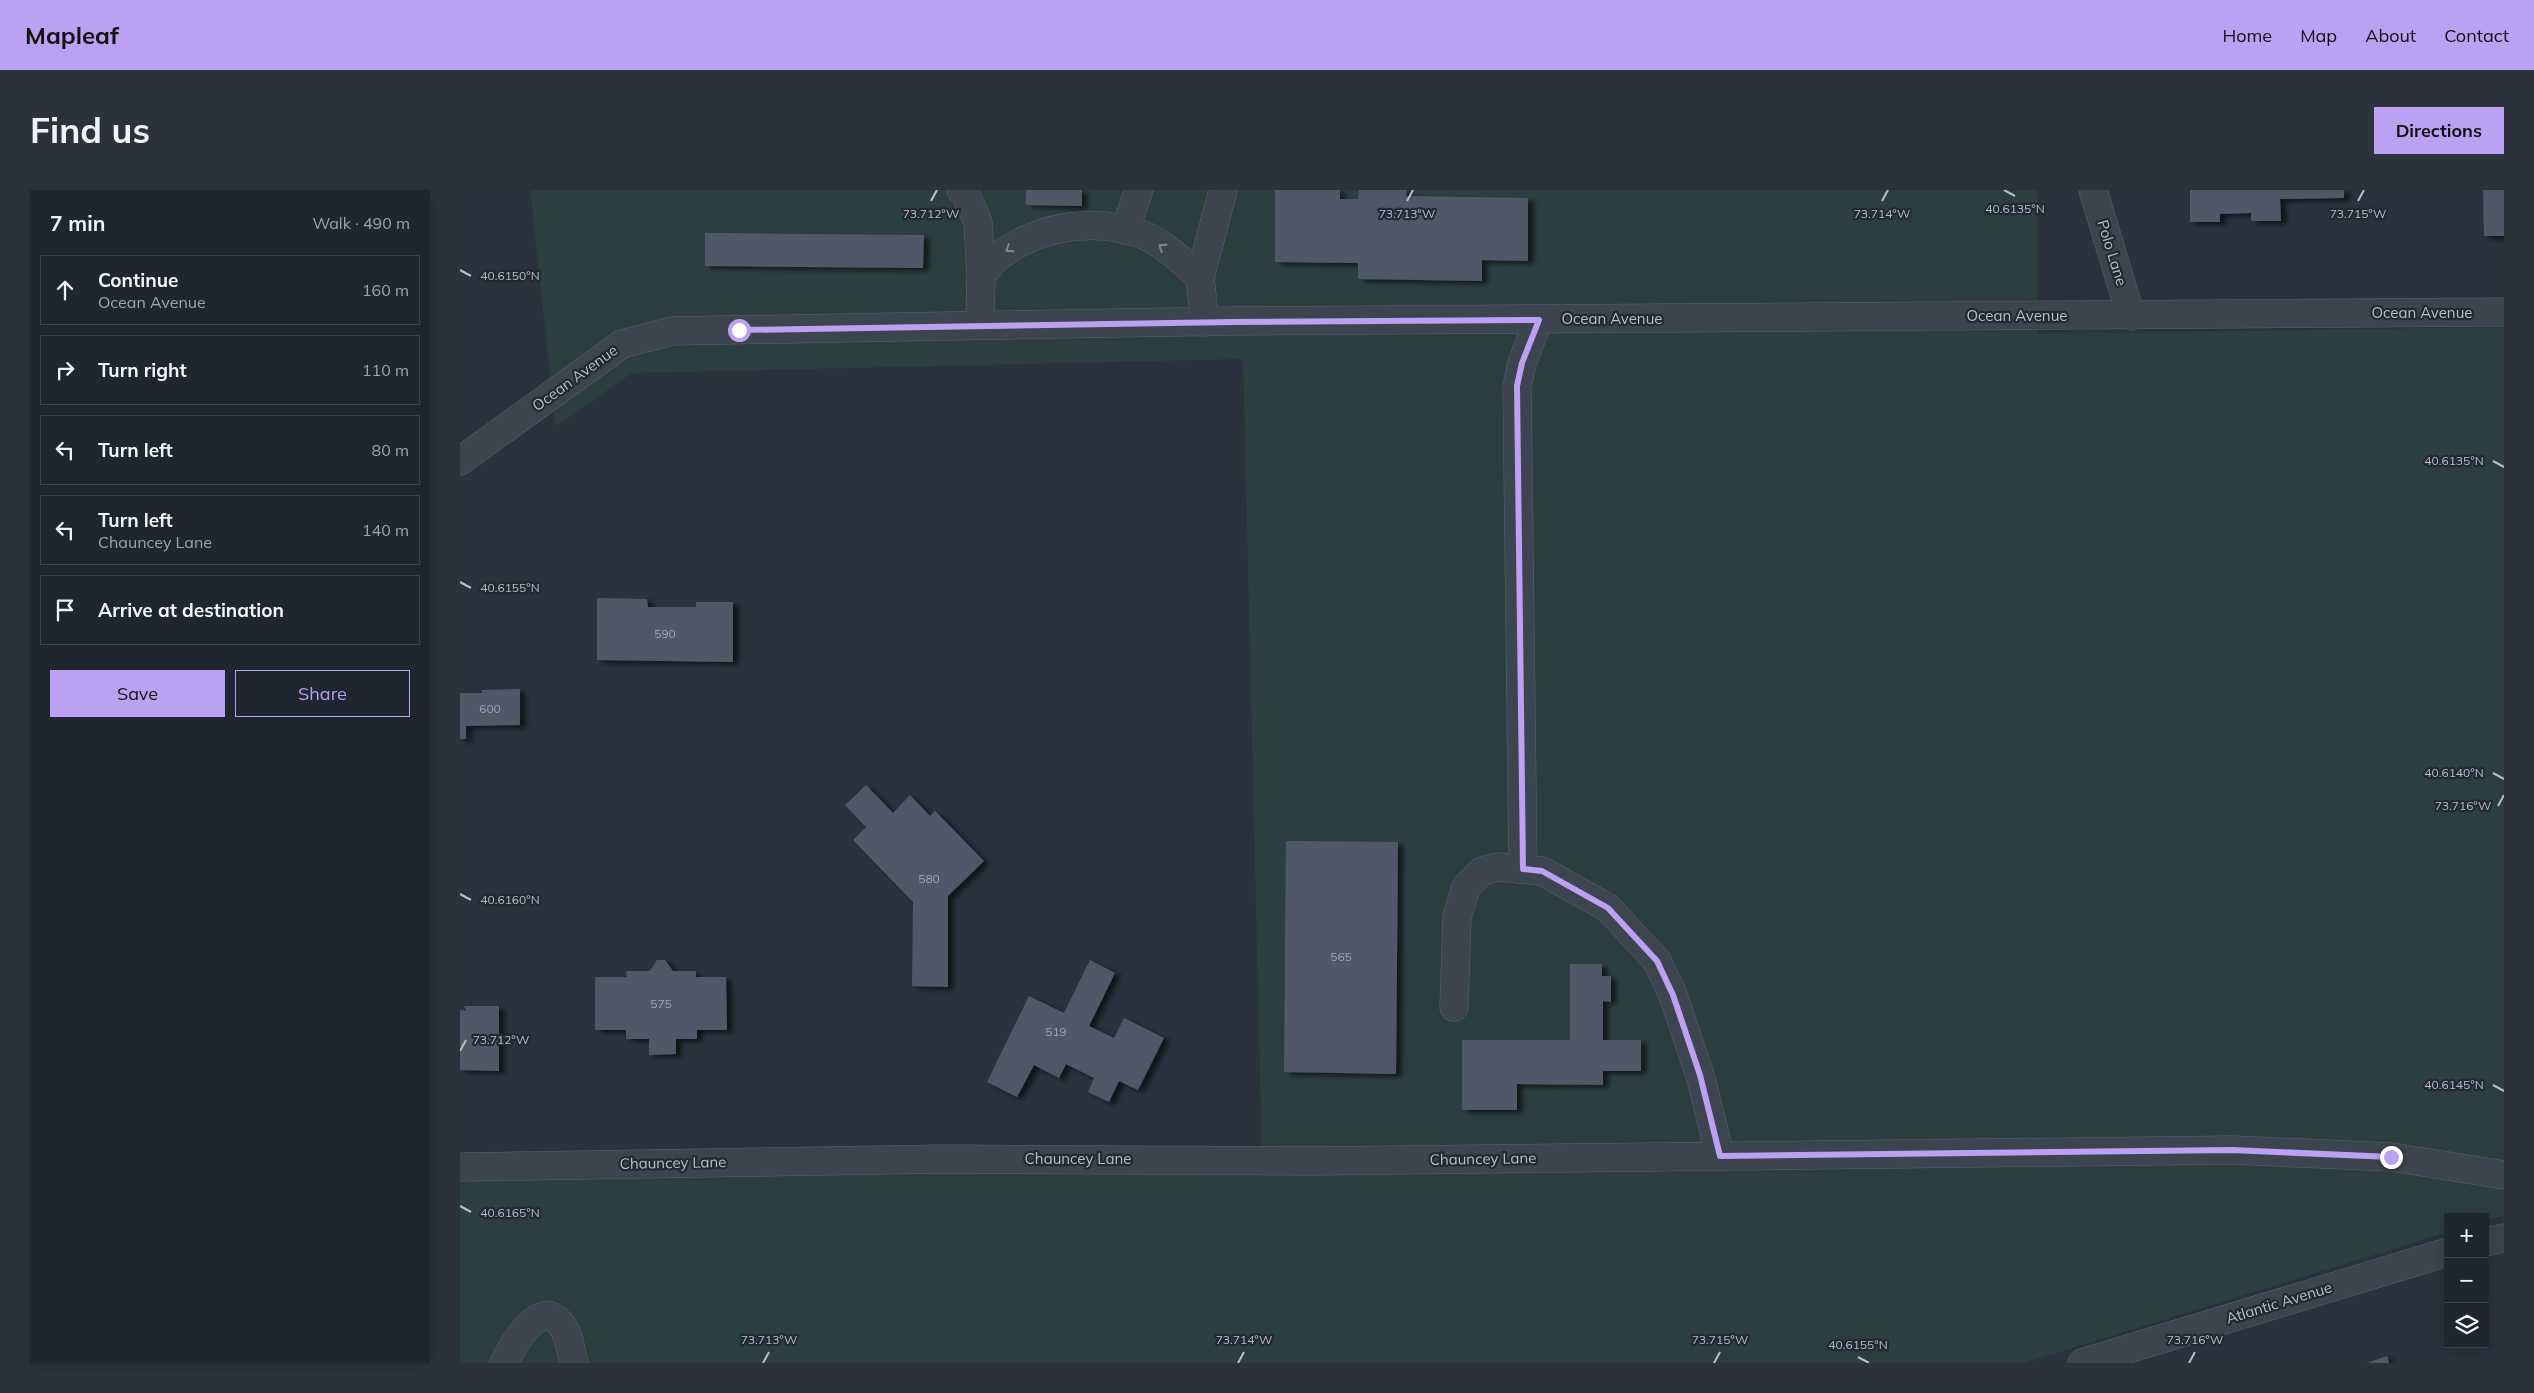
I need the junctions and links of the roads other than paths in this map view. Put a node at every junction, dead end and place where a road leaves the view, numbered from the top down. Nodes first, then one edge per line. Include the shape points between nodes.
1 (962, 190) edge
2 (1139, 190) edge
3 (1224, 190) edge
4 (2092, 190) edge
5 (1125, 230) junction
6 (981, 276) junction
7 (1200, 278) junction
8 (2504, 312) edge
9 (2131, 316) junction
10 (1539, 320) junction
11 (1204, 322) junction
12 (980, 326) junction
13 (460, 461) edge
14 (1523, 869) junction
15 (1454, 1007) dead end
16 (1720, 1156) junction
17 (460, 1167) edge
18 (2504, 1176) edge
19 (2504, 1238) edge
20 (2489, 1241) edge
21 (2444, 1253) edge
22 (504, 1363) edge
23 (574, 1363) edge
24 (2082, 1363) edge

1 - 6 street via 978,222
2 - 5 street
3 - 7 street
4 - 9 street, Polo Lane
5 -> 6 street via 1112,226 1065,227 1023,240 997,257
7 -> 5 street via 1177,257 1143,235
6 - 12 street
7 - 11 street
8 - 9 street, Ocean Avenue
9 - 10 street, Ocean Avenue
10 - 11 street, Ocean Avenue
10 - 14 street via 1522,363 1517,386
11 - 12 street, Ocean Avenue
12 - 13 street, Ocean Avenue via 672,331 622,344
14 - 15 street via 1497,867 1482,871 1466,887 1457,917
14 - 16 street via 1542,871 1608,908 1657,961 1673,995 1700,1075
16 - 17 street, Chauncey Lane via 1314,1161 944,1158
16 - 18 street, Chauncey Lane via 2232,1150 2391,1157
19 - 20 street
21 - 24 street, Atlantic Avenue
22 - 23 street via 527,1327 545,1316 554,1317 561,1323

